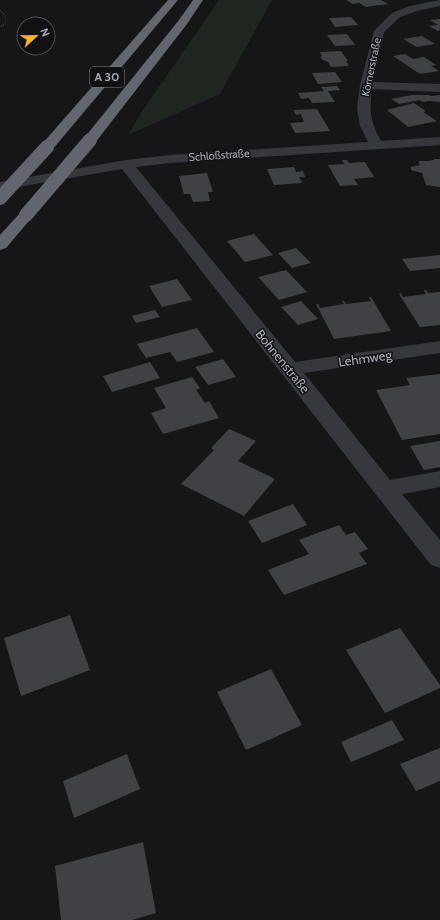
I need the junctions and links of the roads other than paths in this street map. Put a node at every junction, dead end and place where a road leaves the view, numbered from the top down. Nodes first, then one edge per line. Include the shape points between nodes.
1 (173, 0) edge
2 (198, 0) edge
3 (440, 3) edge
4 (366, 85) junction
5 (440, 88) edge
6 (440, 140) edge
7 (376, 145) junction
8 (126, 164) junction
9 (0, 186) edge
10 (0, 198) edge
11 (0, 245) edge
12 (440, 347) edge
13 (289, 369) junction
14 (440, 479) edge
15 (384, 489) junction
16 (440, 558) edge

1 - 10 highway, A 30, bridge
2 - 11 highway, A 30, bridge via 90,140
3 - 4 street, Körnerstraße via 414,8 396,15 379,31
4 - 5 street
4 - 7 street, Körnerstraße via 363,108 367,126
6 - 7 street, Schloßstraße
7 - 8 street, Schloßstraße via 170,158
8 - 9 street, Schloßstraße
8 - 13 street, Bohnenstraße
12 - 13 street, Lehmweg
13 - 15 street, Bohnenstraße
14 - 15 street
15 - 16 street, Bohnenstraße

